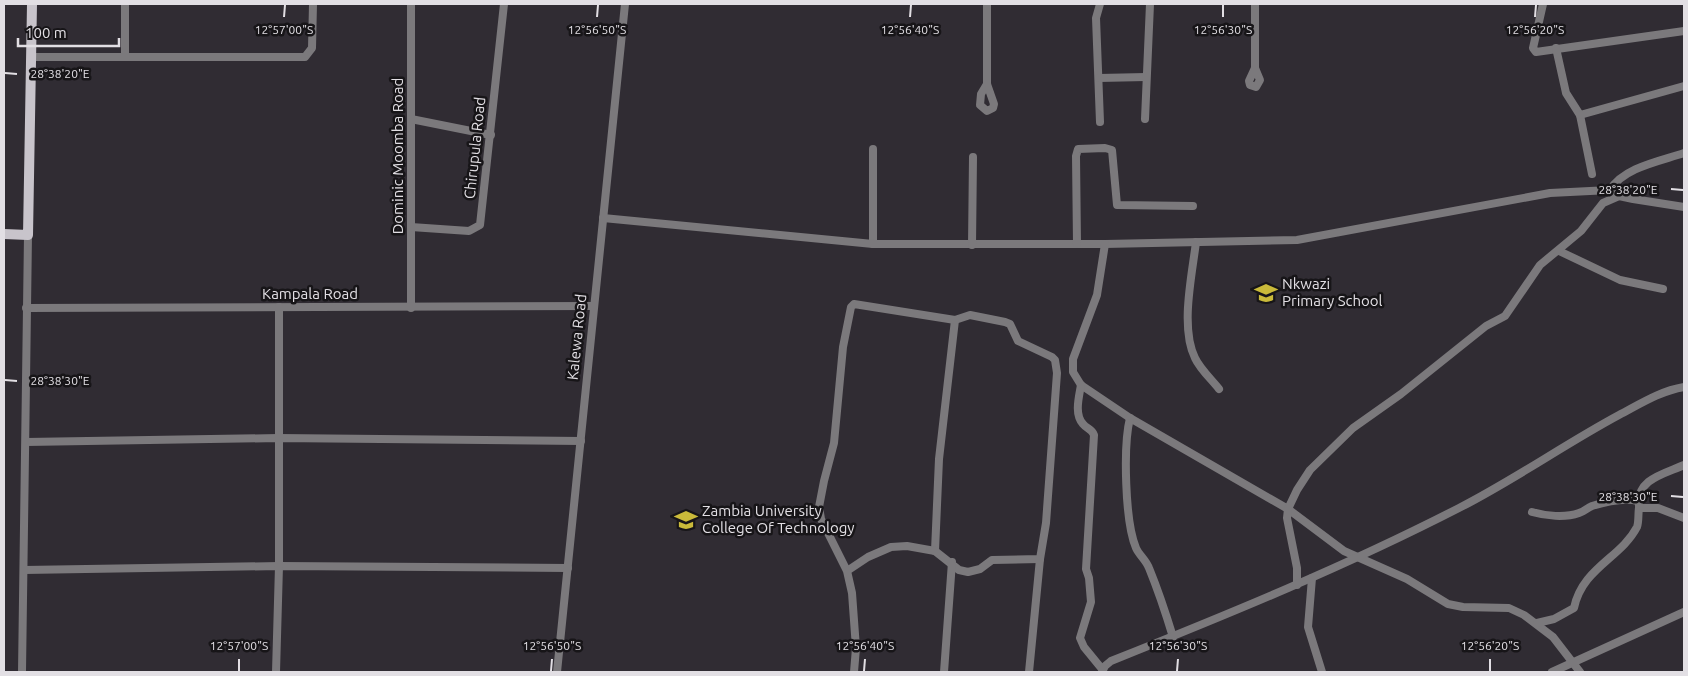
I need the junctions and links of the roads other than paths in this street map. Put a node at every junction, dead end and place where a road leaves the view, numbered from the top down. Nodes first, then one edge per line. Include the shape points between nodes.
1 (32, 4) edge
2 (125, 4) edge
3 (313, 4) edge
4 (411, 4) edge
5 (504, 4) edge
6 (625, 4) edge
7 (987, 4) edge
8 (1100, 4) edge
9 (1150, 4) edge
10 (1255, 4) edge
11 (1543, 4) edge
12 (1684, 31) edge
13 (1556, 48) junction
14 (125, 56) junction
15 (32, 57) junction
16 (1255, 68) dead end
17 (1146, 77) junction
18 (1099, 78) junction
19 (987, 84) dead end
20 (1684, 86) edge
21 (1580, 115) junction
22 (1145, 119) dead end
23 (411, 120) junction
24 (1100, 122) dead end
25 (491, 135) junction
26 (873, 149) dead end
27 (1684, 153) edge
28 (973, 157) dead end
29 (1592, 174) dead end
30 (1610, 190) junction
31 (1618, 196) junction
32 (1193, 206) dead end
33 (1684, 207) edge
34 (603, 218) junction
35 (411, 228) junction
36 (4, 234) edge
37 (28, 234) junction
38 (1196, 242) junction
39 (873, 244) junction
40 (1077, 244) junction
41 (1105, 244) junction
42 (972, 245) junction
43 (1559, 250) junction
44 (1663, 289) dead end
45 (594, 306) junction
46 (279, 307) junction
47 (26, 308) junction
48 (411, 308) junction
49 (955, 320) junction
50 (1081, 385) junction
51 (1684, 387) edge
52 (1220, 389) dead end
53 (1130, 418) junction
54 (278, 438) junction
55 (581, 441) junction
56 (26, 442) junction
57 (1684, 465) edge
58 (1639, 504) junction
59 (1288, 509) junction
60 (1532, 512) dead end
61 (1684, 518) edge
62 (936, 551) junction
63 (1358, 558) junction
64 (1040, 560) junction
65 (952, 562) junction
66 (279, 566) junction
67 (568, 568) junction
68 (24, 570) junction
69 (847, 571) junction
70 (1312, 578) junction
71 (1297, 585) junction
72 (1684, 612) edge
73 (1537, 623) junction
74 (1172, 637) junction
75 (1572, 663) junction
76 (1102, 671) edge
77 (22, 672) edge
78 (276, 672) edge
79 (557, 672) edge
80 (854, 672) edge
81 (944, 672) edge
82 (1029, 672) edge
83 (1322, 672) edge
84 (1552, 672) edge
85 (1580, 672) edge

1 - 15 main road
2 - 14 street
3 - 14 street via 312,48 305,57
4 - 23 street, Dominic Moomba Road
5 - 25 street, Chirupula Road
6 - 34 street, Kalewa Road
7 - 19 street
8 - 18 street via 1096,18
9 - 17 street
10 - 16 street
11 - 13 street via 1533,48 1536,52
12 - 13 street
13 - 21 street via 1566,93
14 - 15 street
15 - 37 main road
17 - 18 street
17 - 22 street
18 - 24 street
20 - 21 street
21 - 29 street
23 - 25 street
23 - 35 street, Dominic Moomba Road
25 - 35 street, Chirupula Road via 478,228 469,231
26 - 39 street
27 - 30 street via 1625,175
28 - 42 street
30 - 31 street
30 - 38 street via 1515,198 1313,238 1280,242
31 - 33 street
31 - 43 street via 1604,203 1581,231
32 - 40 street via 1117,205 1112,150 1078,149
34 - 39 street
34 - 45 street, Kalewa Road
35 - 48 street, Dominic Moomba Road
36 - 37 main road
37 - 47 street
38 - 41 street
38 - 52 street via 1189,342 1196,360
39 - 42 street
40 - 41 street
40 - 42 street
41 - 50 street via 1097,295 1073,359 1073,372
43 - 44 street via 1620,280
43 - 59 street via 1540,265 1505,316 1486,326 1402,394 1353,428 1322,456 1301,483
45 - 48 street, Kampala Road
45 - 55 street, Kalewa Road
46 - 47 street, Kampala Road
46 - 48 street, Kampala Road
46 - 54 street
47 - 56 street
49 - 62 street via 939,458
49 - 64 street via 970,316 1010,324 1018,341 1046,352 1055,360 1046,523
49 - 69 street via 854,304 848,311 834,443 819,507 821,519
50 - 53 street
50 - 76 street via 1079,415 1094,435 1086,568 1091,602 1080,638
51 - 63 street via 1667,390 1638,405 1473,501
53 - 59 street
53 - 74 street via 1126,433 1126,491 1135,547 1148,567
54 - 55 street
54 - 56 street
54 - 66 street
55 - 67 street, Kalewa Road
56 - 68 street
57 - 58 street via 1646,482 1639,494
58 - 60 street via 1627,500 1602,504 1578,514
58 - 61 street
58 - 73 street via 1637,526 1588,579 1576,596 1574,608 1554,619
59 - 63 street
59 - 71 street
62 - 65 street
62 - 69 street via 892,547
63 - 70 street
63 - 73 street via 1406,579 1448,604 1463,608 1508,608
64 - 65 street via 992,560 980,569 968,572 959,570
64 - 82 street
65 - 81 street
66 - 67 street
66 - 68 street
66 - 78 street
67 - 79 street, Kalewa Road
68 - 77 street
69 - 80 street via 855,616
70 - 71 street
70 - 83 street via 1308,627
71 - 74 street
72 - 75 street
73 - 75 street via 1554,637
74 - 76 street via 1111,661
75 - 84 street
75 - 85 street

